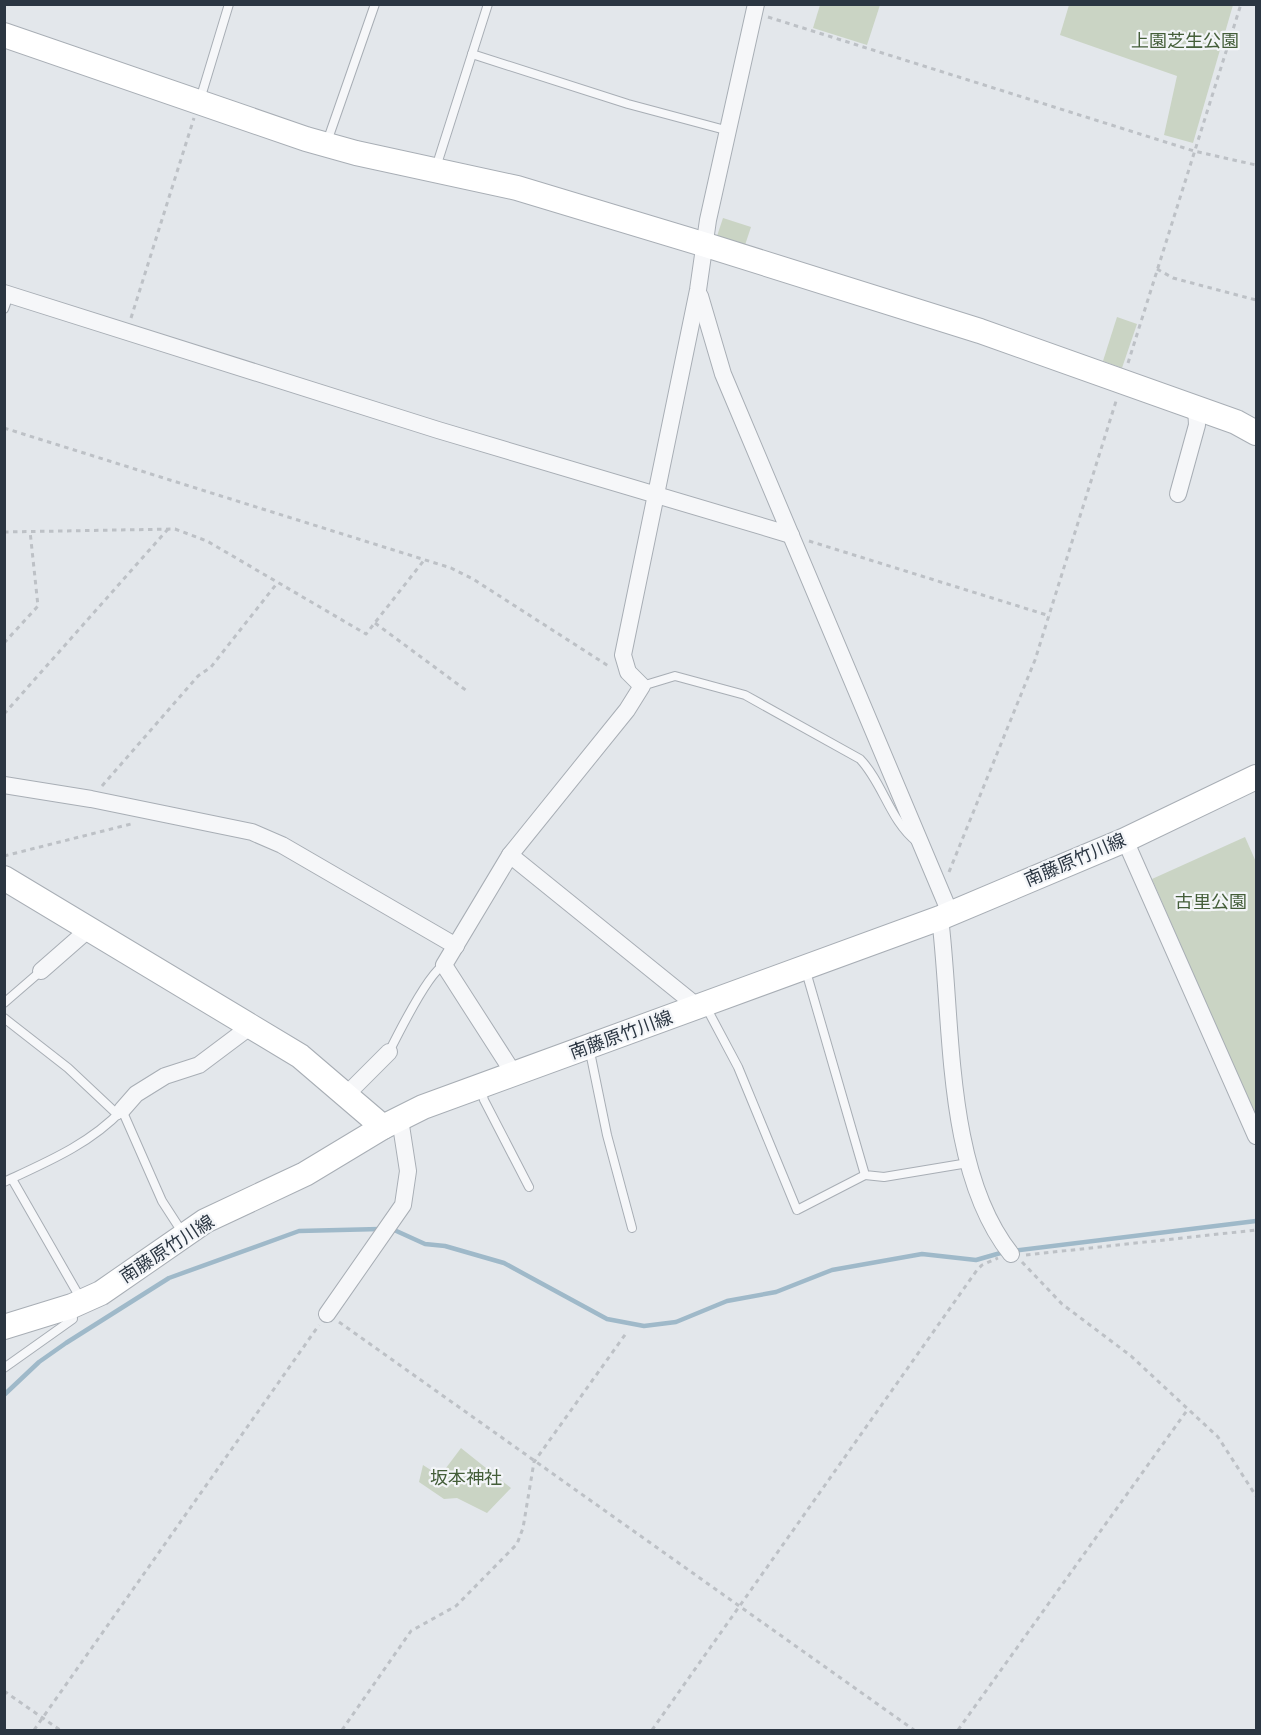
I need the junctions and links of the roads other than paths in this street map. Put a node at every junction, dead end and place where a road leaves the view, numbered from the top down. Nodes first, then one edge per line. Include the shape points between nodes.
1 (229, 4) edge
2 (375, 4) edge
3 (488, 4) edge
4 (754, 7) edge
5 (4, 35) edge
6 (472, 54) junction
7 (200, 97) junction
8 (729, 131) junction
9 (329, 136) dead end
10 (438, 161) dead end
11 (706, 245) junction
12 (698, 290) junction
13 (6, 299) edge
14 (1196, 407) junction
15 (1257, 433) edge
16 (1178, 494) dead end
17 (658, 496) junction
18 (791, 535) junction
19 (642, 686) junction
20 (1257, 777) edge
21 (4, 785) edge
22 (1125, 840) junction
23 (924, 848) junction
24 (510, 855) junction
25 (4, 878) edge
26 (945, 915) junction
27 (89, 929) junction
28 (456, 946) junction
29 (444, 965) junction
30 (805, 968) junction
31 (41, 971) joint
32 (4, 1003) edge
33 (702, 1006) junction
34 (4, 1018) edge
35 (251, 1026) junction
36 (589, 1047) junction
37 (389, 1052) joint
38 (514, 1074) junction
39 (481, 1086) junction
40 (346, 1095) junction
41 (120, 1112) junction
42 (392, 1123) junction
43 (1257, 1136) edge
44 (968, 1162) junction
45 (865, 1175) junction
46 (8, 1180) edge
47 (529, 1187) dead end
48 (632, 1228) dead end
49 (185, 1235) junction
50 (1008, 1251) road end
51 (77, 1304) junction
52 (327, 1314) road end
53 (6, 1325) edge
54 (4, 1368) edge

1 - 7 lane
2 - 9 lane
3 - 6 lane
4 - 8 street
5 - 7 street
6 - 8 lane via 628,104
6 - 10 lane
7 - 11 street via 316,142 517,188
8 - 11 street
11 - 12 street
11 - 14 street via 980,331
12 - 17 street
12 - 18 street via 723,374
13 - 17 street via 127,331
14 - 15 street
14 - 16 street via 1197,425
17 - 18 street
17 - 19 street via 623,655 628,672
18 - 23 street
19 - 23 lane via 675,676 745,695 860,759 904,832
19 - 24 street
20 - 22 street, 南藤原竹川線
21 - 28 street via 252,832 282,845
22 - 26 street, 南藤原竹川線
22 - 43 street
23 - 26 street via 942,889
24 - 28 street
24 - 33 street
25 - 27 street
26 - 30 street, 南藤原竹川線
26 - 44 street via 958,1108
27 - 31 street
27 - 35 street
28 - 29 street
29 - 37 lane via 428,984
29 - 38 street
30 - 33 street, 南藤原竹川線
30 - 45 lane
31 - 32 lane
33 - 36 street, 南藤原竹川線
33 - 45 lane via 747,1088 797,1210
34 - 41 lane
35 - 40 street via 300,1056
35 - 41 street via 199,1065 165,1076 136,1094
36 - 38 street, 南藤原竹川線
36 - 48 lane
37 - 40 street
38 - 39 street, 南藤原竹川線
39 - 42 street, 南藤原竹川線
39 - 47 lane via 484,1100
40 - 42 street
41 - 46 lane via 104,1130 80,1145
41 - 49 lane via 162,1201
42 - 49 street, 南藤原竹川線 via 305,1174
42 - 52 street via 408,1171 403,1205
44 - 45 lane via 884,1177
44 - 50 street via 974,1184
46 - 51 lane
49 - 51 street, 南藤原竹川線 via 101,1293
51 - 53 street, 南藤原竹川線
51 - 54 lane via 73,1319

